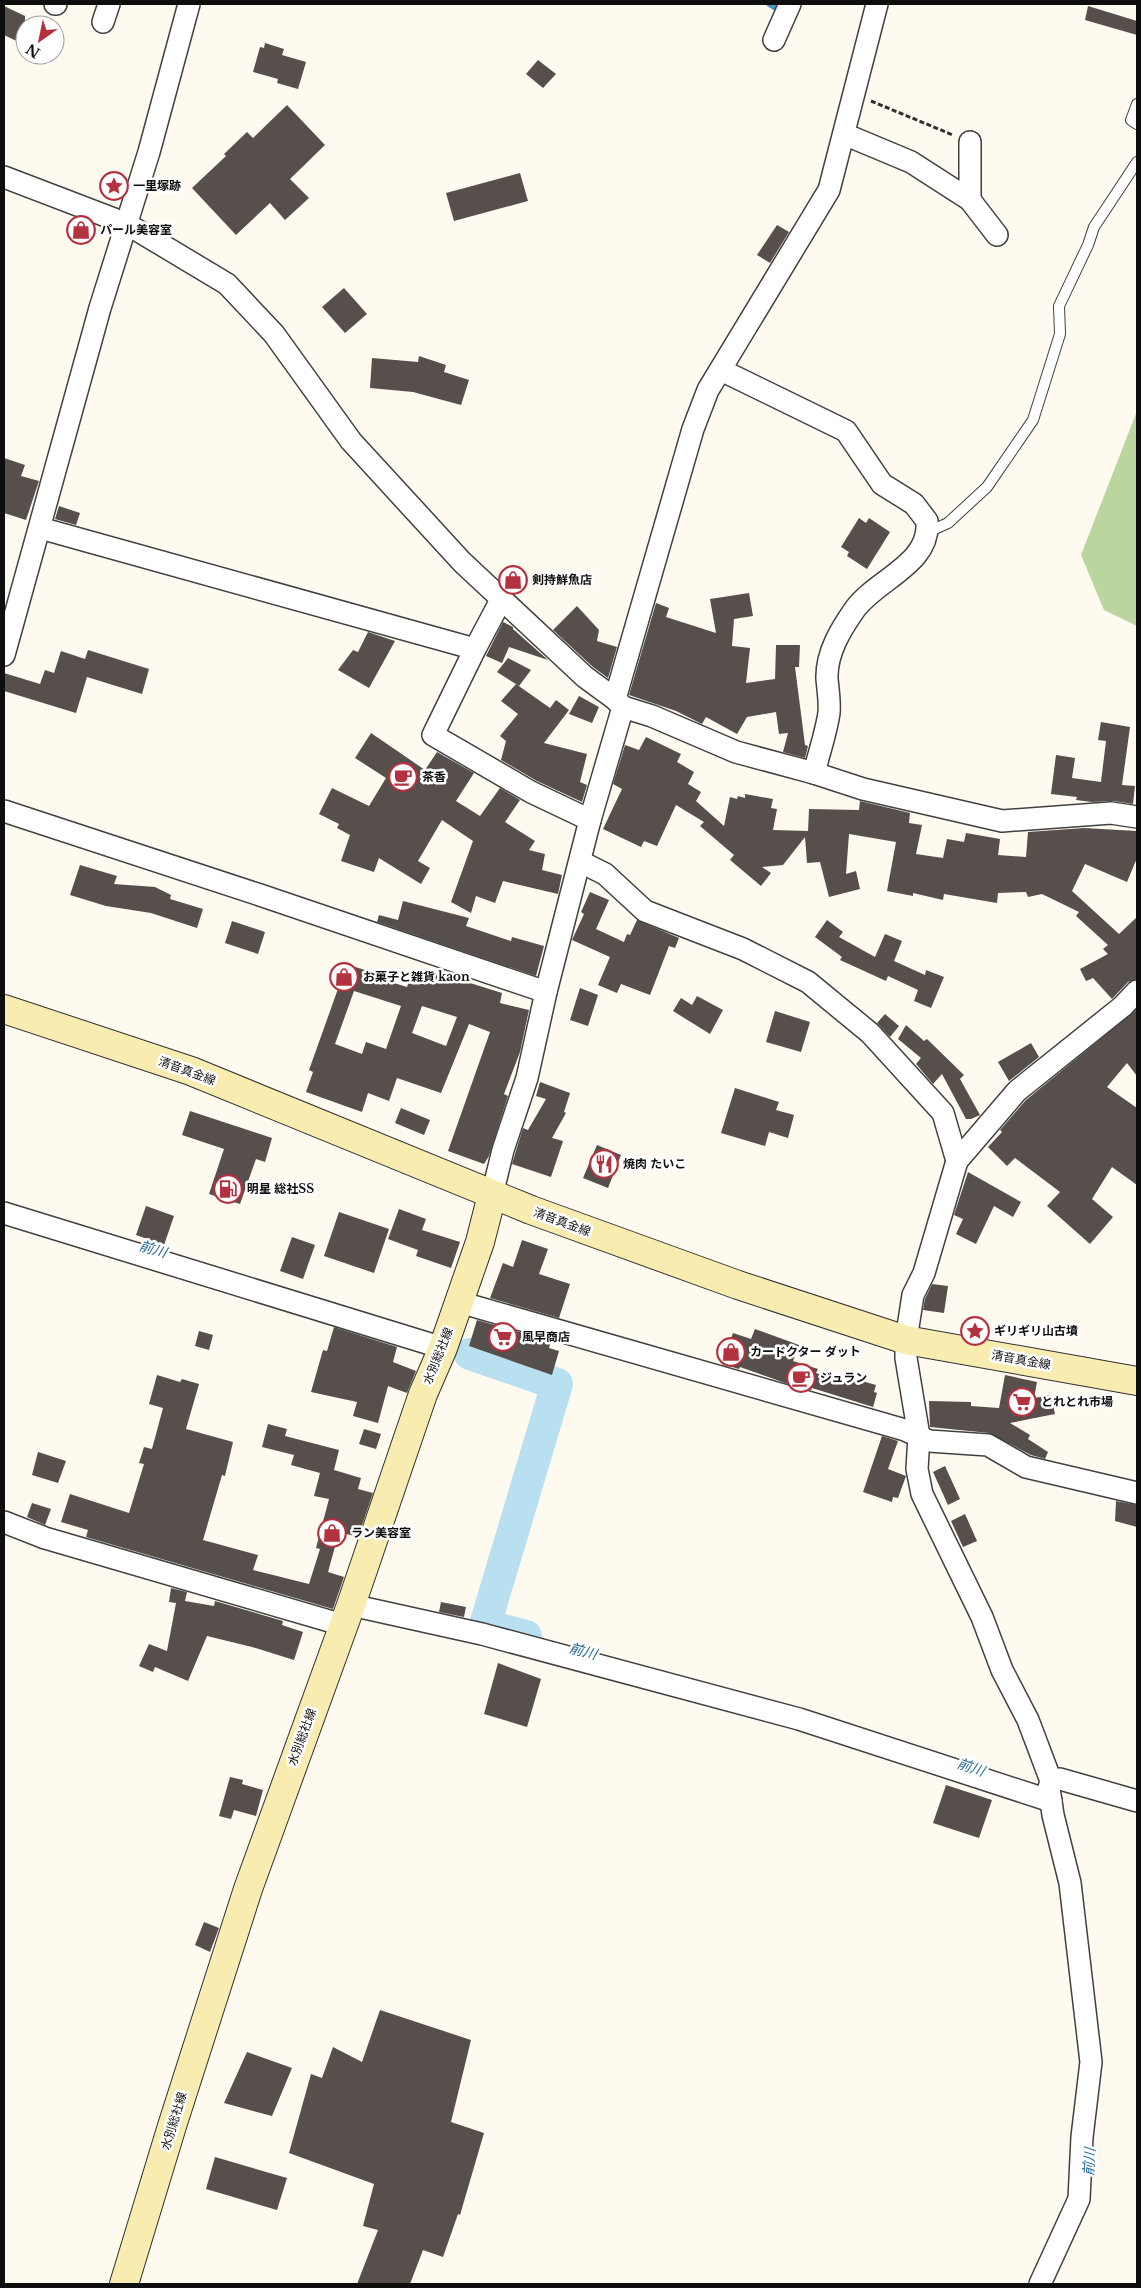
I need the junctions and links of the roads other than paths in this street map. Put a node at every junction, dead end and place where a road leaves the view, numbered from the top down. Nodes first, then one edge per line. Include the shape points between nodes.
1 (189, 4) edge
2 (790, 4) edge
3 (877, 4) edge
4 (774, 40) dead end
5 (1137, 104) edge
6 (1137, 124) edge
7 (844, 134) junction
8 (970, 142) road end
9 (1137, 162) edge
10 (4, 177) edge
11 (970, 200) junction
12 (127, 224) junction
13 (996, 235) dead end
14 (721, 370) junction
15 (40, 528) junction
16 (928, 532) junction
17 (501, 600) junction
18 (475, 649) junction
19 (4, 655) edge
20 (619, 703) junction
21 (814, 773) junction
22 (4, 811) edge
23 (1137, 817) edge
24 (590, 820) junction
25 (581, 862) junction
26 (1137, 991) edge
27 (546, 992) junction
28 (4, 1009) edge
29 (957, 1161) junction
30 (492, 1195) junction
31 (4, 1213) edge
32 (459, 1302) junction
33 (906, 1340) junction
34 (443, 1348) junction
35 (1137, 1381) edge
36 (920, 1436) junction
37 (1137, 1493) edge
38 (4, 1522) edge
39 (347, 1615) junction
40 (1051, 1791) junction
41 (1137, 1801) edge
42 (124, 2284) edge
43 (1040, 2284) edge

1 - 12 street
2 - 4 street
3 - 7 street
5 - 6 lane via 1131,120
7 - 11 street via 911,162
7 - 14 street via 829,190
8 - 11 street
9 - 16 lane via 1094,227 1059,306 1060,334 1033,420 987,487 948,523
10 - 12 street
11 - 13 street
12 - 15 street via 100,308
12 - 17 street via 227,284 274,334 351,441
14 - 16 street via 846,431 882,484 922,512
14 - 20 street via 708,390 694,429
15 - 18 street
15 - 19 street
16 - 21 street via 922,549 857,606 838,634 827,677 829,713
17 - 18 street
17 - 20 street via 585,677
18 - 24 street via 433,735 531,792
20 - 21 street via 736,752
20 - 24 street
21 - 23 street via 863,789 1002,822 1110,813
22 - 27 street
24 - 25 street
25 - 27 street
25 - 29 street via 604,874 645,912 743,949 808,982 870,1033 943,1113
26 - 29 street via 1123,1006 1017,1091
27 - 30 street via 527,1078
28 - 30 main road, 清音真金線 via 191,1071
29 - 33 street via 924,1273 913,1295
30 - 32 main road, 水別総社線
30 - 33 main road, 清音真金線 via 738,1285
31 - 34 street
32 - 34 main road, 水別総社線
32 - 36 street
33 - 35 main road, 清音真金線
33 - 36 street via 906,1358
34 - 39 main road, 水別総社線 via 423,1394
36 - 37 street via 935,1442 988,1445 1026,1467
36 - 40 street via 917,1469 922,1494 1028,1720
38 - 39 street via 45,1538
39 - 40 street via 482,1634
39 - 42 main road, 水別総社線 via 248,1889
40 - 41 street via 1060,1779
40 - 43 street via 1070,1883 1091,2062 1079,2199

